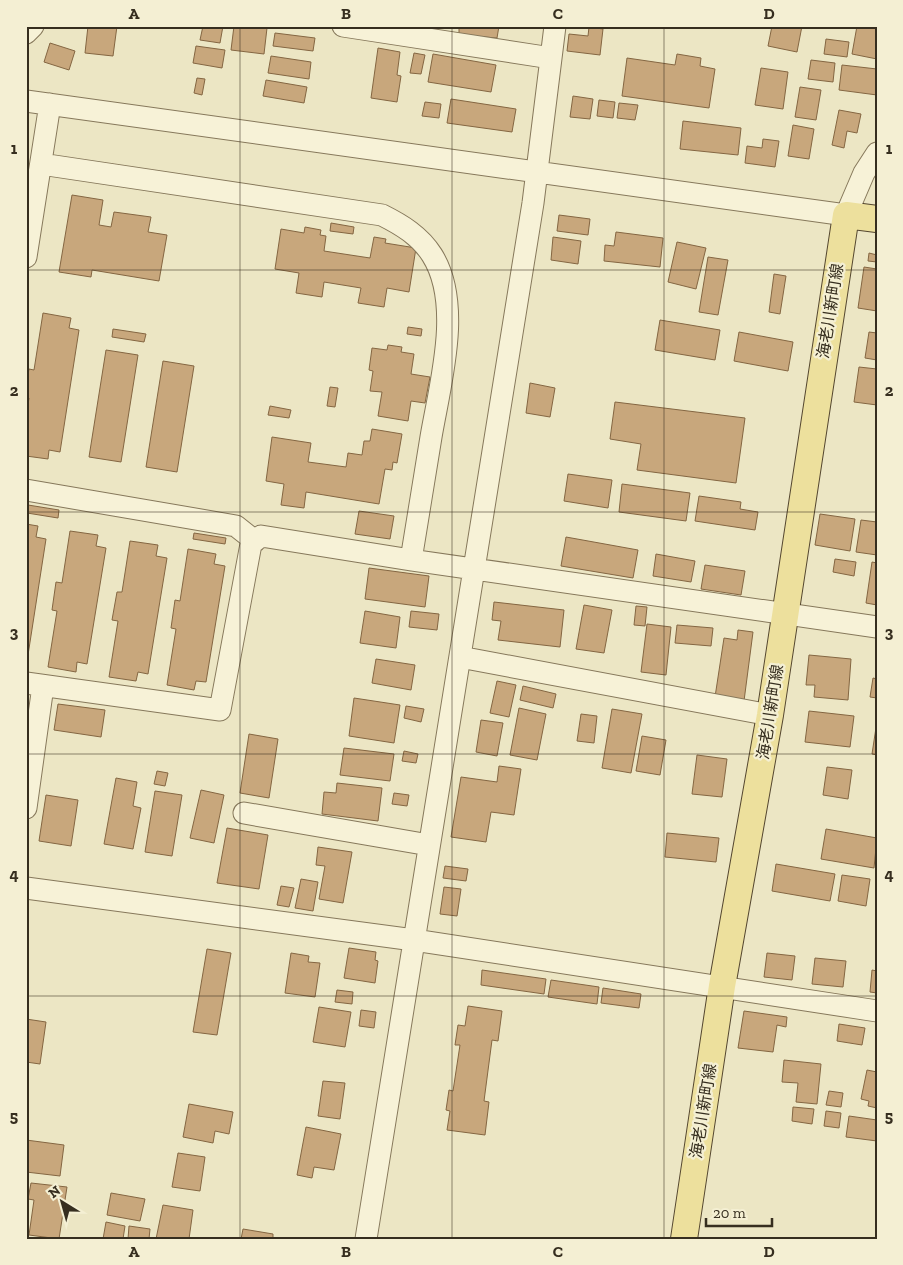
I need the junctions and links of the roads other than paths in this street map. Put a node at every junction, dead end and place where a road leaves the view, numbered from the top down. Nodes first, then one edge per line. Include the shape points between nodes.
1 (33, 26) edge
2 (343, 26) edge
3 (555, 26) edge
4 (26, 33) edge
5 (551, 58) junction
6 (26, 101) edge
7 (50, 104) junction
8 (877, 154) edge
9 (41, 164) junction
10 (535, 172) junction
11 (846, 215) junction
12 (877, 219) edge
13 (26, 257) edge
14 (26, 490) edge
15 (255, 541) junction
16 (411, 560) junction
17 (475, 568) junction
18 (786, 613) junction
19 (877, 627) edge
20 (460, 656) junction
21 (34, 684) edge
22 (770, 716) junction
23 (26, 808) edge
24 (244, 813) dead end
25 (429, 845) junction
26 (26, 888) edge
27 (414, 940) junction
28 (722, 986) junction
29 (877, 1011) edge
30 (366, 1239) edge
31 (684, 1239) edge

1 - 4 street
2 - 5 street
3 - 5 street
5 - 10 street
6 - 7 street
7 - 9 street
7 - 10 street
8 - 11 street via 864,173
9 - 13 street
9 - 16 street via 382,216 418,237 432,255 441,278 447,314 447,343
10 - 11 street
10 - 17 street
11 - 12 main road
11 - 18 main road, 海老川新町線
14 - 15 street via 236,526
15 - 16 street via 261,536
15 - 21 street via 251,544 220,710
16 - 17 street
17 - 18 street
17 - 20 street
18 - 19 street
18 - 22 main road, 海老川新町線
20 - 22 street
20 - 25 street
21 - 23 street
22 - 28 main road, 海老川新町線
24 - 25 street
25 - 27 street
26 - 27 street
27 - 28 street
27 - 30 street
28 - 29 street
28 - 31 main road, 海老川新町線

